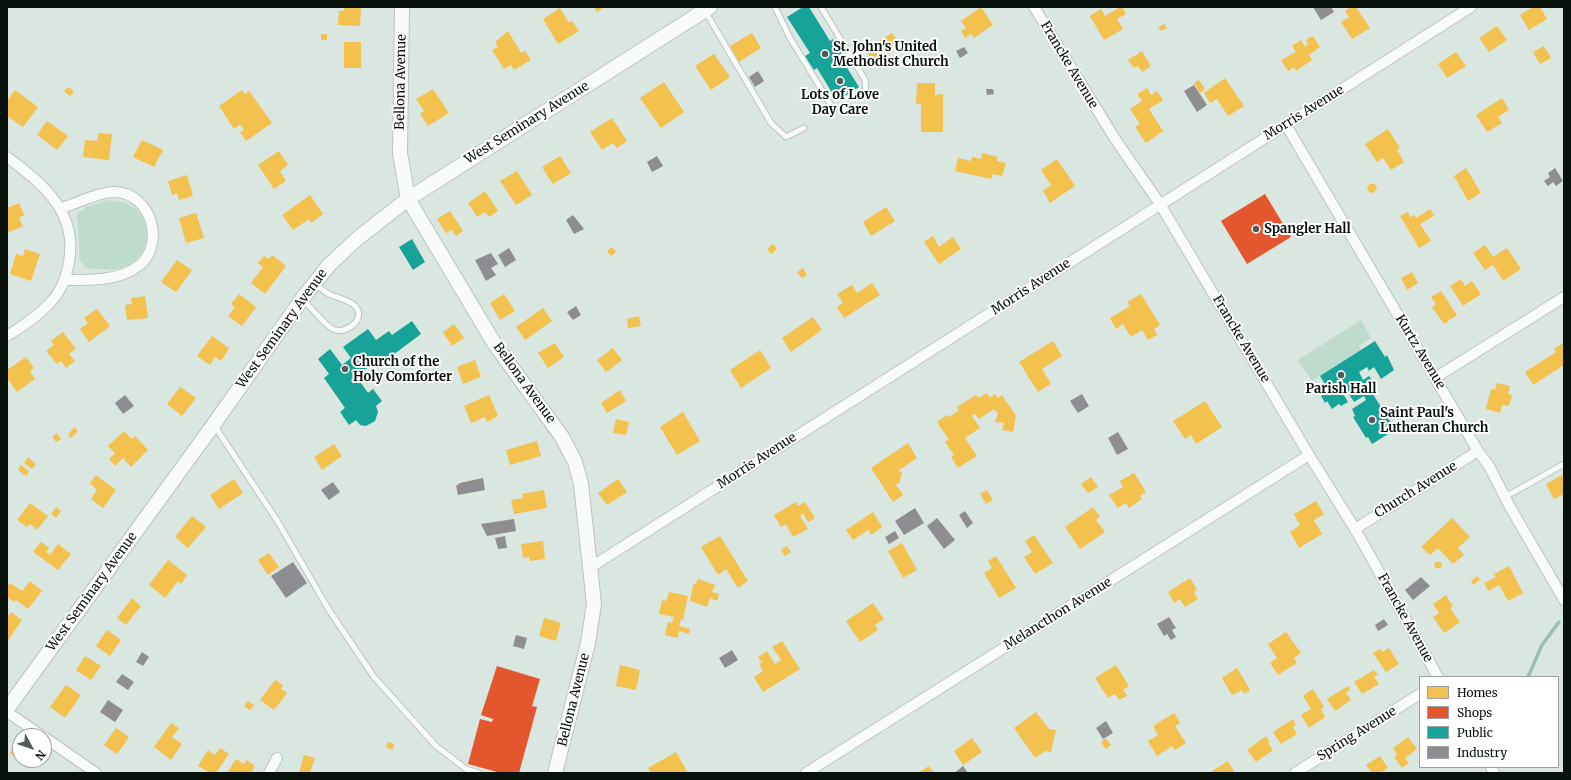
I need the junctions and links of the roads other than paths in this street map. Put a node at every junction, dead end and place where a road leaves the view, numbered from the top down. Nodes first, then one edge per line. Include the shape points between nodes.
1 (402, 7) edge
2 (775, 7) edge
3 (821, 7) edge
4 (1034, 7) edge
5 (1471, 7) edge
6 (707, 9) edge
7 (866, 91) dead end
8 (834, 110) dead end
9 (1286, 126) junction
10 (804, 128) dead end
11 (7, 156) edge
12 (408, 199) junction
13 (1160, 204) junction
14 (61, 208) junction
15 (65, 280) junction
16 (314, 283) junction
17 (1564, 297) edge
18 (302, 299) junction
19 (7, 336) edge
20 (1435, 378) junction
21 (214, 424) junction
22 (1478, 451) junction
23 (1309, 455) junction
24 (1564, 464) edge
25 (1506, 497) junction
26 (1355, 529) junction
27 (591, 567) junction
28 (1564, 600) edge
29 (1437, 676) edge
30 (1419, 695) edge
31 (7, 710) edge
32 (31, 728) edge
33 (52, 743) edge
34 (277, 758) dead end
35 (96, 773) edge
36 (269, 773) edge
37 (479, 773) edge
38 (555, 773) edge
39 (806, 773) edge
40 (1295, 773) edge

1 - 12 main road, Bellona Avenue via 400,153
2 - 8 lane via 790,38
3 - 7 lane via 865,80
4 - 13 street, Francke Avenue via 1114,139
5 - 9 street, Morris Avenue
6 - 10 lane via 771,123 786,137
6 - 12 main road, West Seminary Avenue
9 - 13 street, Morris Avenue
9 - 20 street, Kurtz Avenue
11 - 14 street via 42,185
12 - 16 main road, West Seminary Avenue via 358,238
12 - 27 main road, Bellona Avenue via 494,343 569,449 580,484
13 - 23 street, Francke Avenue
13 - 27 street, Morris Avenue
14 - 15 street via 70,240 70,258
14 - 15 street via 102,193 115,192 138,201 147,211 154,238 144,260 126,274
15 - 19 street via 49,304
16 - 18 main road, West Seminary Avenue
16 - 18 lane via 327,293 354,305 358,310 358,318 354,324 347,330 338,331
17 - 20 street
18 - 21 main road, West Seminary Avenue
20 - 22 street, Kurtz Avenue
21 - 31 main road, West Seminary Avenue
21 - 37 lane via 374,677 436,746 466,769
22 - 25 street, Kurtz Avenue
22 - 26 street, Church Avenue
23 - 26 street, Francke Avenue
23 - 39 street, Melancthon Avenue
24 - 25 lane
25 - 28 street, Kurtz Avenue
26 - 29 street, Francke Avenue
27 - 38 main road, Bellona Avenue via 594,604 592,624
30 - 40 street, Spring Avenue
31 - 32 street
33 - 35 street
34 - 36 street

